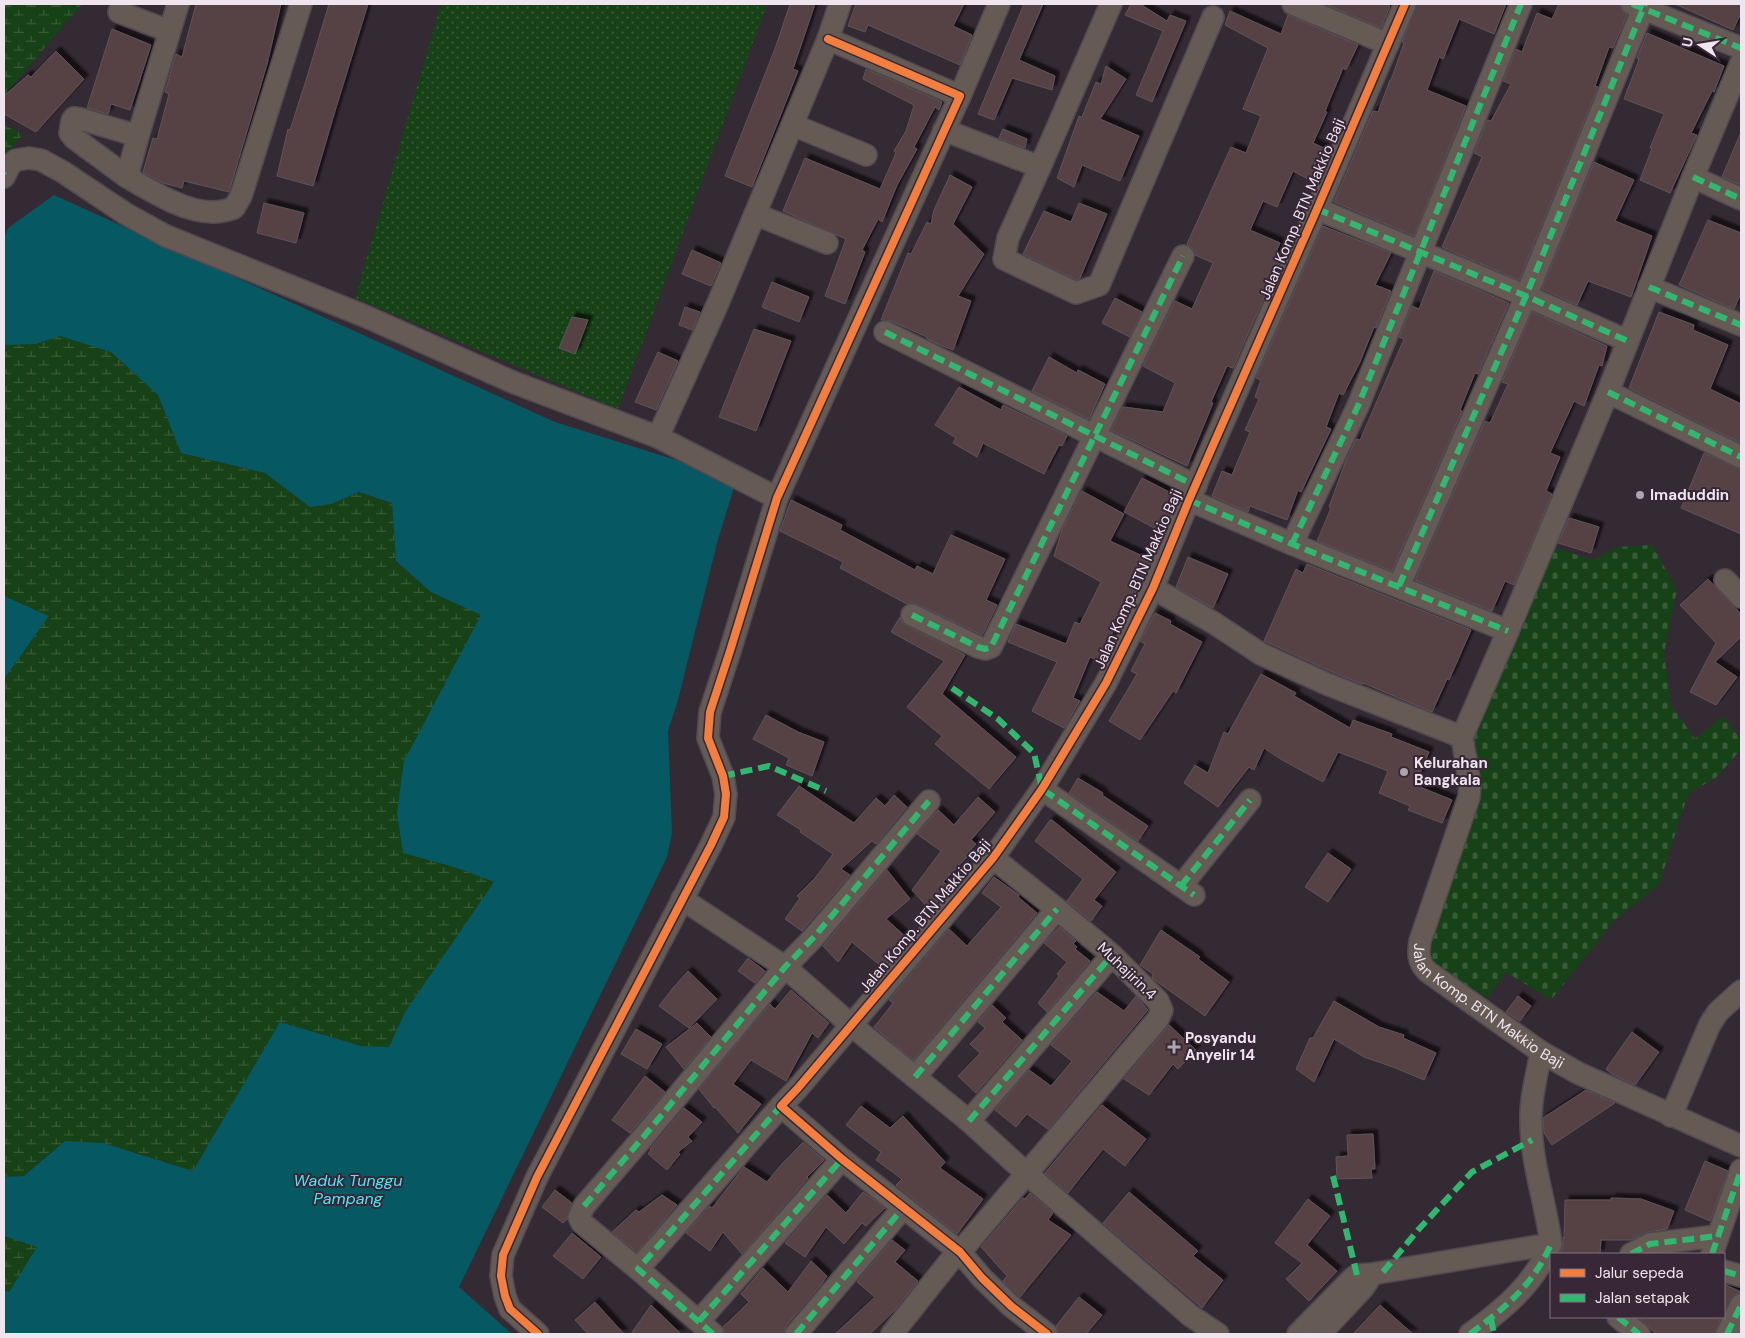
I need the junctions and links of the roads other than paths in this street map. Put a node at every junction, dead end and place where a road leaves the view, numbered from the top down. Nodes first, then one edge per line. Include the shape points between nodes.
1 (178, 4) edge
2 (301, 4) edge
3 (840, 4) edge
4 (999, 4) edge
5 (1111, 4) edge
6 (1292, 4) edge
7 (1405, 4) edge
8 (1521, 4) edge
9 (1640, 5) edge
10 (119, 12) dead end
11 (1213, 18) dead end
12 (170, 31) junction
13 (828, 39) junction
14 (1388, 44) junction
15 (1741, 48) edge
16 (1741, 63) edge
17 (960, 96) junction
18 (792, 124) junction
19 (944, 130) junction
20 (138, 136) junction
21 (866, 155) dead end
22 (1040, 167) junction
23 (4, 175) edge
24 (127, 177) junction
25 (1693, 177) junction
26 (1741, 199) edge
27 (1317, 209) junction
28 (755, 214) junction
29 (827, 243) dead end
30 (1419, 252) junction
31 (1182, 256) dead end
32 (1649, 287) junction
33 (1526, 296) junction
34 (1741, 325) edge
35 (885, 332) dead end
36 (1628, 341) junction
37 (1608, 392) junction
38 (1094, 436) junction
39 (658, 437) junction
40 (1741, 457) edge
41 (1192, 493) junction
42 (777, 498) junction
43 (1292, 544) junction
44 (1725, 580) dead end
45 (1399, 586) junction
46 (1153, 588) junction
47 (1741, 597) edge
48 (912, 615) dead end
49 (1508, 631) junction
50 (1462, 737) junction
51 (1042, 789) junction
52 (1250, 800) dead end
53 (929, 801) dead end
54 (993, 858) junction
55 (682, 899) junction
56 (1057, 909) junction
57 (1112, 955) junction
58 (785, 967) junction
59 (1741, 991) edge
60 (851, 1025) junction
61 (1541, 1052) junction
62 (916, 1077) junction
63 (781, 1106) junction
64 (1671, 1116) junction
65 (969, 1121) junction
66 (1741, 1146) edge
67 (842, 1159) junction
68 (1741, 1170) edge
69 (1027, 1174) junction
70 (903, 1208) junction
71 (1715, 1245) edge
72 (959, 1252) junction
73 (1633, 1253) edge
74 (1548, 1257) edge
75 (638, 1269) junction
76 (1725, 1270) edge
77 (1372, 1274) junction
78 (1741, 1276) edge
79 (1741, 1305) edge
80 (1619, 1318) edge
81 (1493, 1326) edge
82 (706, 1328) edge
83 (538, 1334) edge
84 (796, 1334) edge
85 (892, 1334) edge
86 (1047, 1334) edge
87 (1218, 1334) edge
88 (1298, 1334) edge
89 (1320, 1334) edge
90 (1470, 1334) edge
91 (1639, 1334) edge
92 (1726, 1334) edge

1 - 12 street
2 - 24 street via 246,184 234,208 214,212 179,204
3 - 13 street
4 - 17 street
5 - 22 street
6 - 14 street
7 - 14 street, Jalan Komp. BTN Makkio Baji
8 - 30 street
9 - 15 street
9 - 33 street
10 - 12 street
11 - 22 street via 1099,285 1076,293 1004,260 1008,238
12 - 20 street
13 - 17 street
13 - 18 street
14 - 27 street, Jalan Komp. BTN Makkio Baji
16 - 25 street
17 - 19 street
18 - 21 street
18 - 28 street
19 - 22 street
19 - 42 street
20 - 24 street
20 - 24 street via 81,118 72,121 70,133 74,138
23 - 39 street via 16,160 41,160 166,236 346,308 515,383
25 - 26 street
25 - 32 street
27 - 30 street
27 - 41 street, Jalan Komp. BTN Makkio Baji
28 - 29 street
28 - 39 street
30 - 33 street
30 - 43 street via 1358,406
31 - 38 street
32 - 34 street
32 - 36 street
33 - 36 street
33 - 45 street
35 - 38 street
36 - 37 street
37 - 40 street
37 - 49 street
38 - 41 street
38 - 48 street via 991,646 986,649 978,647
39 - 42 street
41 - 43 street
41 - 46 street, Jalan Komp. BTN Makkio Baji
42 - 55 street via 710,712 708,738 723,776 726,794 724,817
43 - 45 street
44 - 47 street
45 - 49 street
46 - 50 street via 1261,654
46 - 51 street, Jalan Komp. BTN Makkio Baji via 1106,683
49 - 50 street
50 - 61 street, Jalan Komp. BTN Makkio Baji via 1470,786 1467,808 1420,942 1419,959 1428,972
51 - 52 street via 1187,890
51 - 54 street, Jalan Komp. BTN Makkio Baji
53 - 58 street
54 - 56 street, Muhajirin.4
54 - 60 street, Jalan Komp. BTN Makkio Baji
55 - 58 street
55 - 83 street via 537,1177 503,1255 501,1276 510,1309
56 - 57 street, Muhajirin.4
56 - 62 street
57 - 65 street
57 - 69 street, Muhajirin.4 via 1158,1001 1162,1006 1161,1014
58 - 60 street
58 - 75 street via 580,1213 582,1222
59 - 64 street via 1710,1024
60 - 62 street
60 - 63 street, Jalan Komp. BTN Makkio Baji
61 - 64 street, Jalan Komp. BTN Makkio Baji via 1578,1074
61 - 74 street via 1531,1122 1537,1181 1545,1208
62 - 65 street
63 - 67 street
63 - 75 street, Jalan Komp. BTN Makkio Baji
64 - 66 street, Jalan Komp. BTN Makkio Baji
65 - 69 street
67 - 70 street
67 - 82 street
68 - 71 street
69 - 72 street
69 - 87 street via 1191,1316
70 - 72 street
70 - 84 street
71 - 73 street via 1650,1244
72 - 85 street
72 - 86 street via 1011,1306
74 - 77 street
74 - 81 street
75 - 82 street
76 - 78 street
77 - 88 street via 1352,1278
77 - 89 street
79 - 92 street
80 - 91 street
81 - 90 street

